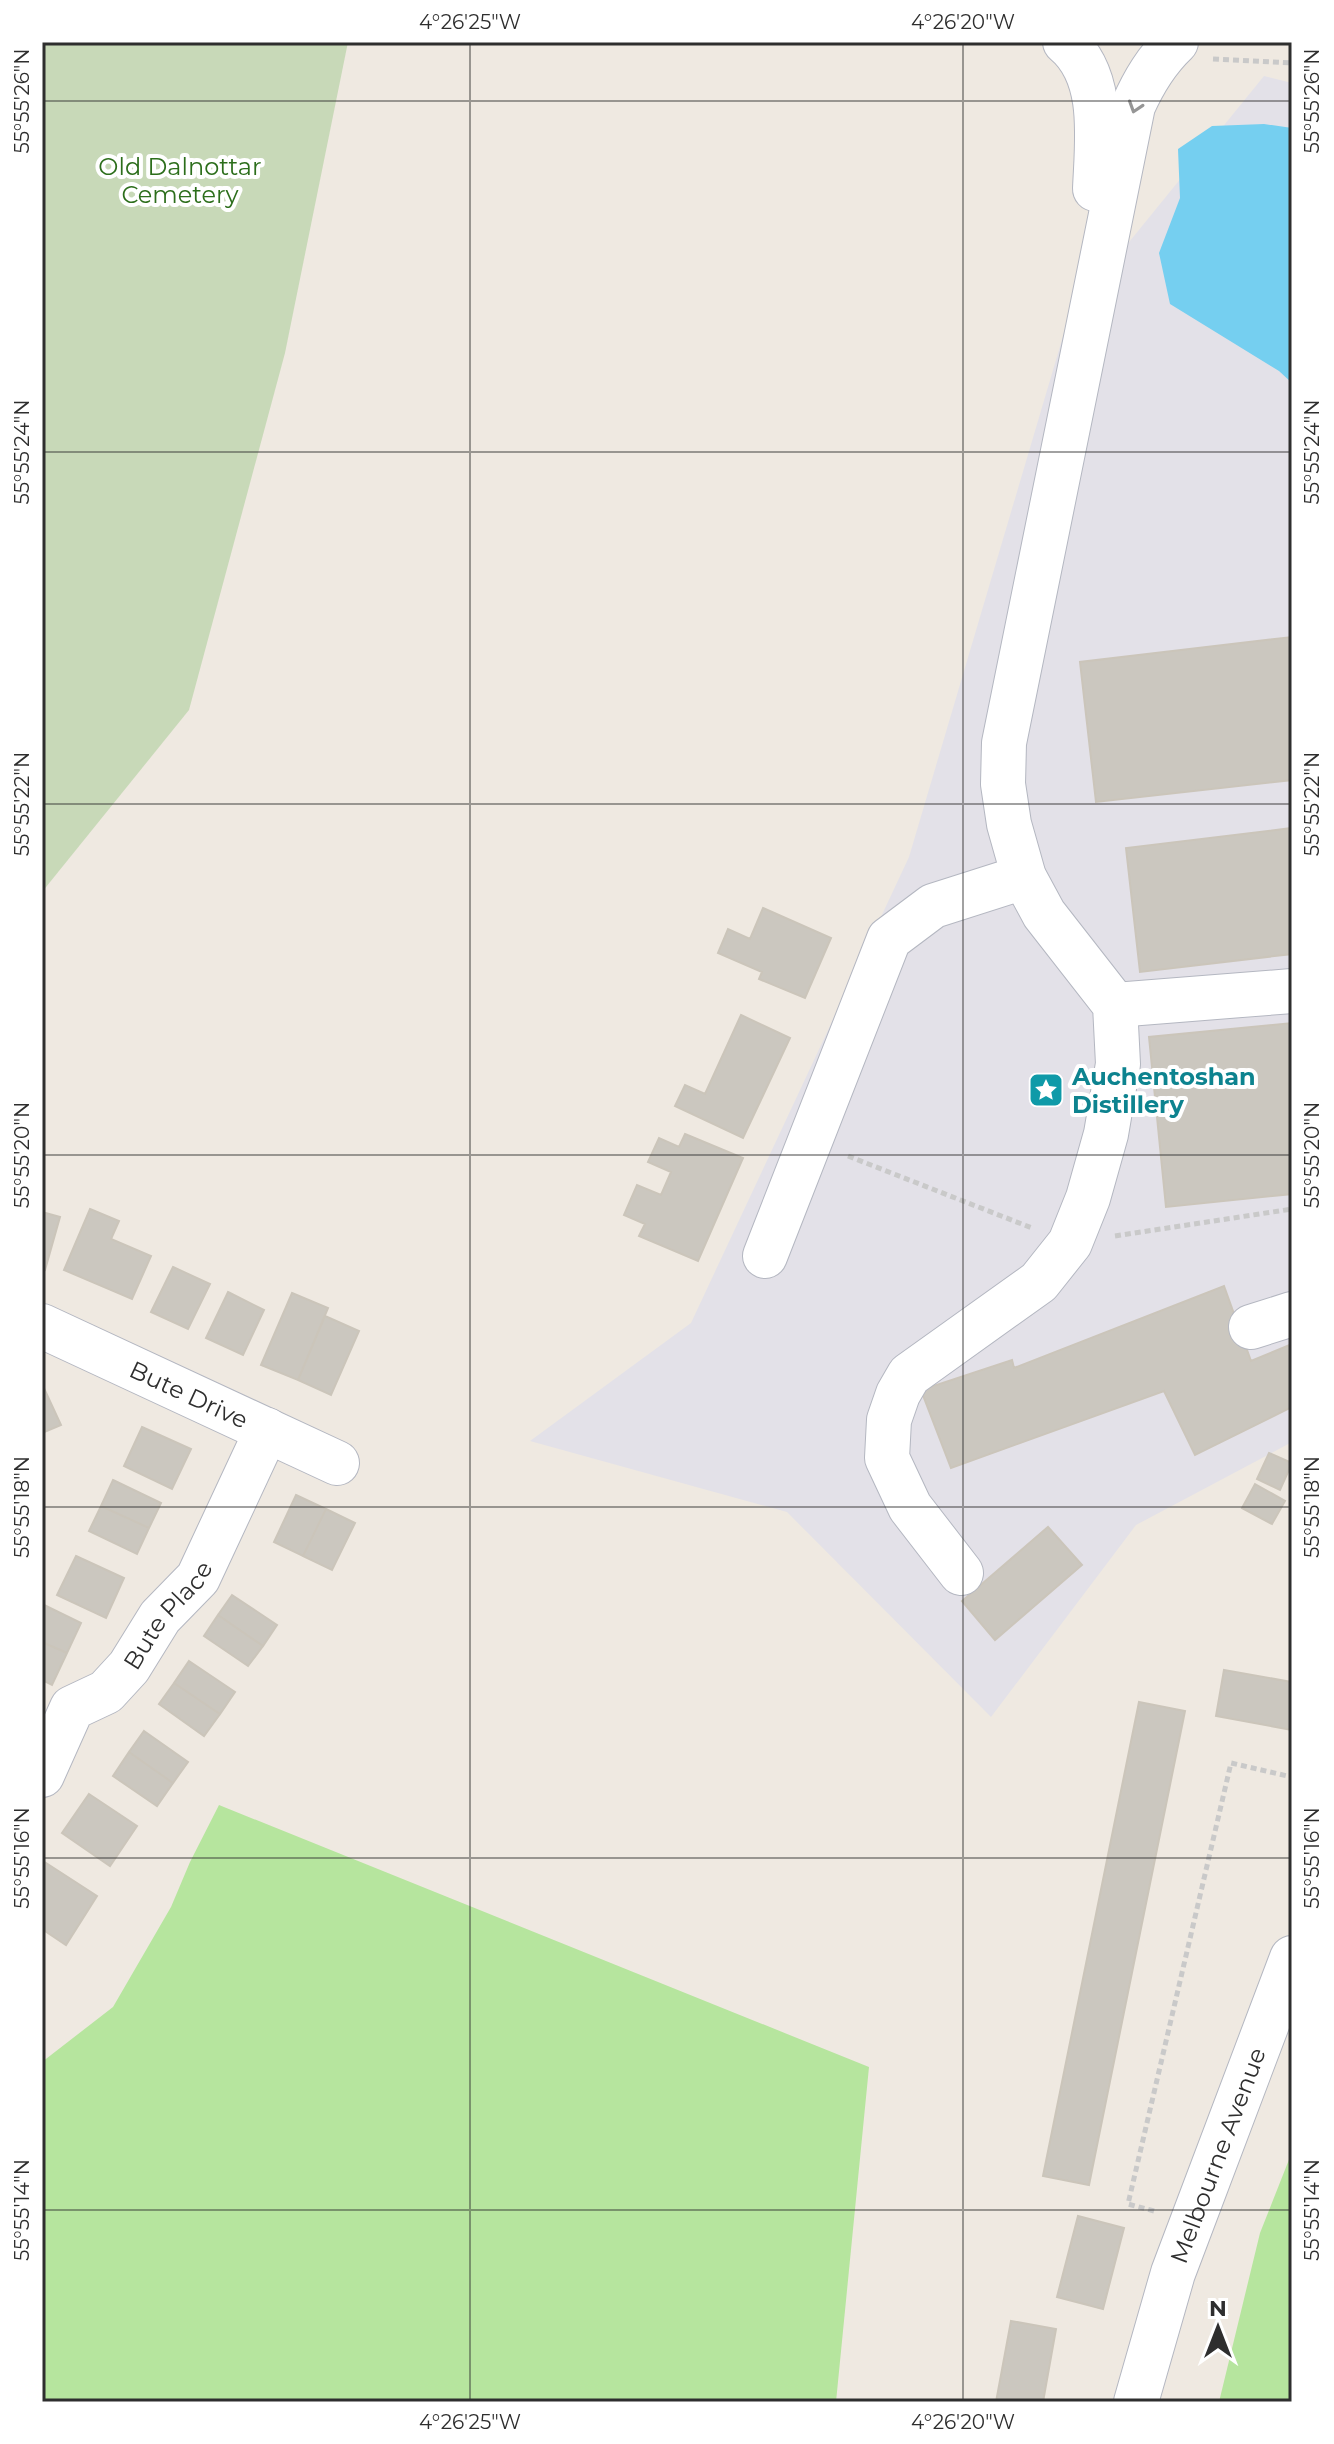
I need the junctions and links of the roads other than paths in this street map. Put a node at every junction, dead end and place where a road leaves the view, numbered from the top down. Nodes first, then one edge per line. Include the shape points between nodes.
1 (1065, 42) edge
2 (1176, 42) edge
3 (1090, 315) junction
4 (1024, 877) junction
5 (1292, 991) edge
6 (1115, 1005) junction
7 (765, 1256) dead end
8 (42, 1326) edge
9 (267, 1430) junction
10 (337, 1463) dead end
11 (961, 1573) dead end
12 (42, 1775) edge
13 (1292, 1958) edge
14 (1136, 2402) edge

1 - 3 street via 1085,66 1098,132
2 -> 3 street via 1145,80 1133,106
3 - 4 street via 1004,743 1005,798
4 - 6 street via 1044,914
4 - 7 street via 933,906 889,939
5 - 6 street
6 - 11 street via 1118,1064 1106,1134 1070,1243 1039,1282 909,1375 889,1420 887,1458 904,1495
8 - 9 street, Bute Drive
9 - 10 street, Bute Drive
9 - 12 street, Bute Place via 198,1578 160,1617 129,1667 106,1692 72,1708
13 - 14 street, Melbourne Avenue via 1173,2273

